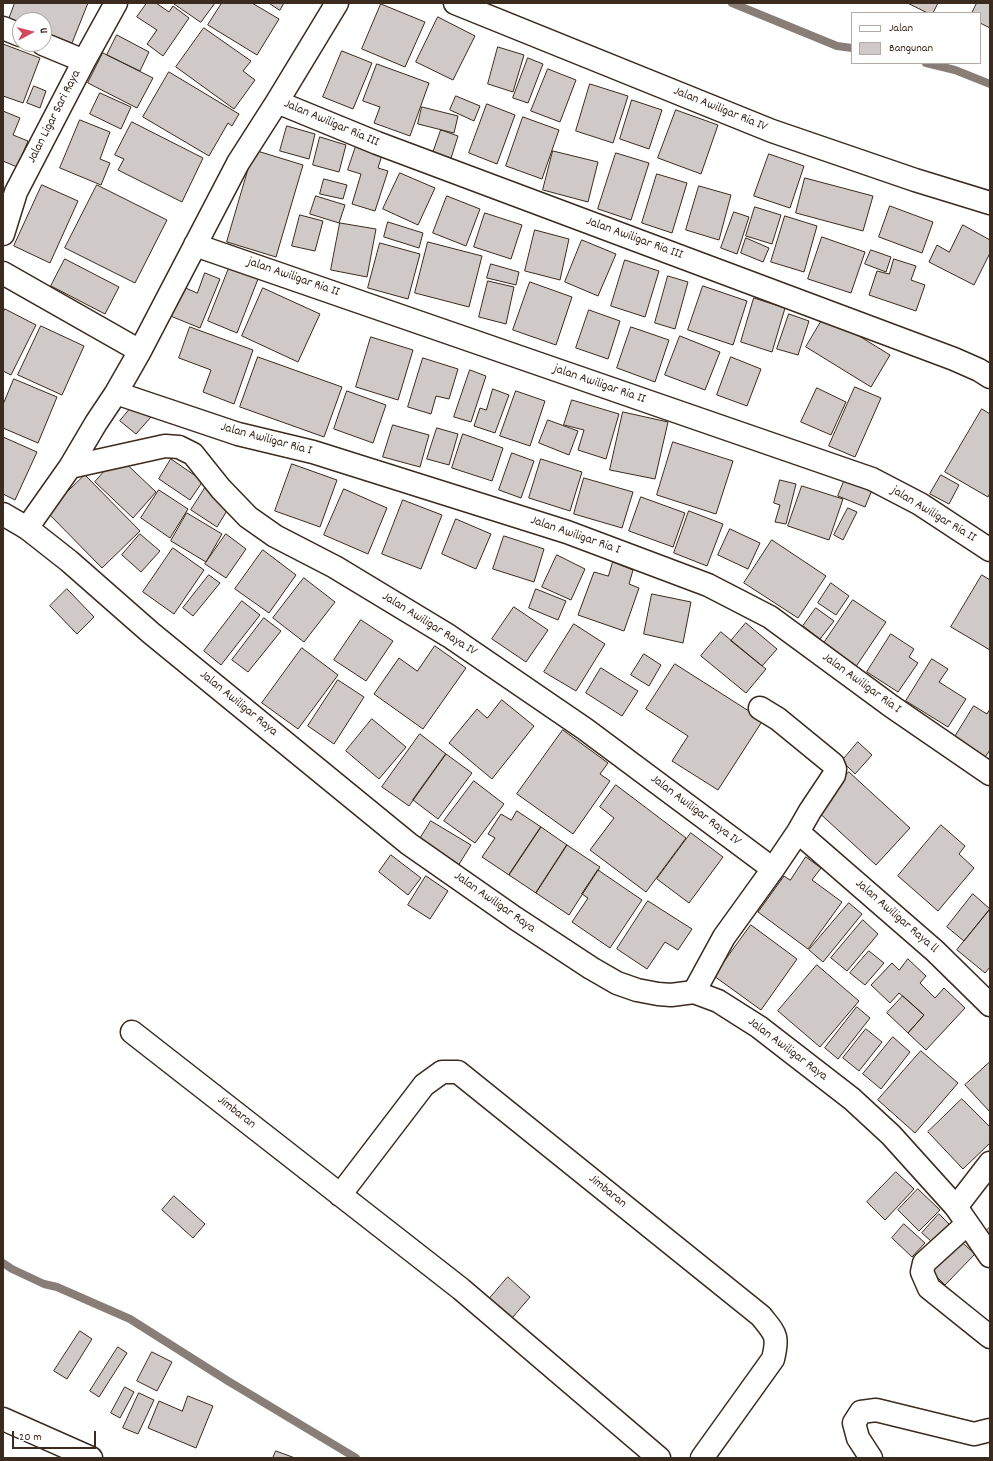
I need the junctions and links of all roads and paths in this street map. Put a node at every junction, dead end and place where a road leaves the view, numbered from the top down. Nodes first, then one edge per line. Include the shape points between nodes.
1 (116, 3) edge
2 (337, 3) edge
3 (455, 3) edge
4 (52, 48) edge
5 (84, 61) junction
6 (277, 102) junction
7 (10, 189) edge
8 (990, 203) edge
9 (3, 234) edge
10 (195, 245) junction
11 (3, 273) edge
12 (140, 351) junction
13 (990, 378) edge
14 (116, 394) junction
15 (70, 466) junction
16 (3, 514) edge
17 (27, 528) junction
18 (990, 550) edge
19 (760, 708) dead end
20 (990, 774) edge
21 (798, 832) junction
22 (773, 869) junction
23 (694, 992) junction
24 (990, 1005) edge
25 (132, 1032) dead end
26 (990, 1163) edge
27 (340, 1195) junction
28 (961, 1216) junction
29 (990, 1256) edge
30 (990, 1337) edge
31 (3, 1419) edge
32 (990, 1430) edge
33 (78, 1455) edge
34 (659, 1458) edge
35 (702, 1458) edge
36 (871, 1458) edge

1 - 5 street, Jalan Ligar Sari Raya
2 - 6 street
3 - 8 street, Jalan Awiligar Ria IV via 772,132
4 - 5 street
5 - 7 street, Jalan Ligar Sari Raya
6 - 10 street via 238,163
6 - 13 street, Jalan Awiligar Ria III via 377,143 954,359
7 - 9 street, Jalan Ligar Sari Raya
10 - 12 street
10 - 18 street, jalan Awiligar Ria II via 872,479 920,504
11 - 12 street
12 - 14 street
14 - 15 street
14 - 20 street, Jalan Awiligar Ria I via 238,434 313,452 559,529 708,585 770,618
15 - 17 street
15 - 22 street, Jalan Awiligar Raya IV via 165,446 179,447 193,454 248,517 275,536 335,567 449,636 585,730
16 - 17 street, Jalan Awiligar Raya
17 - 23 street, Jalan Awiligar Raya via 409,844 515,918 590,968 618,983 658,994
19 - 21 street via 792,730 833,764 835,769 834,775
21 - 22 street
21 - 24 street, Jalan Awiligar Raya ll via 935,951
22 - 23 street via 724,937
23 - 28 street, Jalan Awiligar Raya via 718,1001 759,1027 852,1099 891,1135
25 - 27 street, Jimbaran
26 - 28 street
27 - 34 street, Jimbaran via 460,1289
27 - 35 street, Jimbaran via 424,1085 442,1072 458,1072 761,1316 775,1335 774,1359
28 - 29 street, Jalan Awiligar Raya
28 - 30 street via 924,1263 922,1272 929,1288
31 - 33 street
32 - 36 street via 974,1434 876,1410 861,1412 854,1423 858,1438

